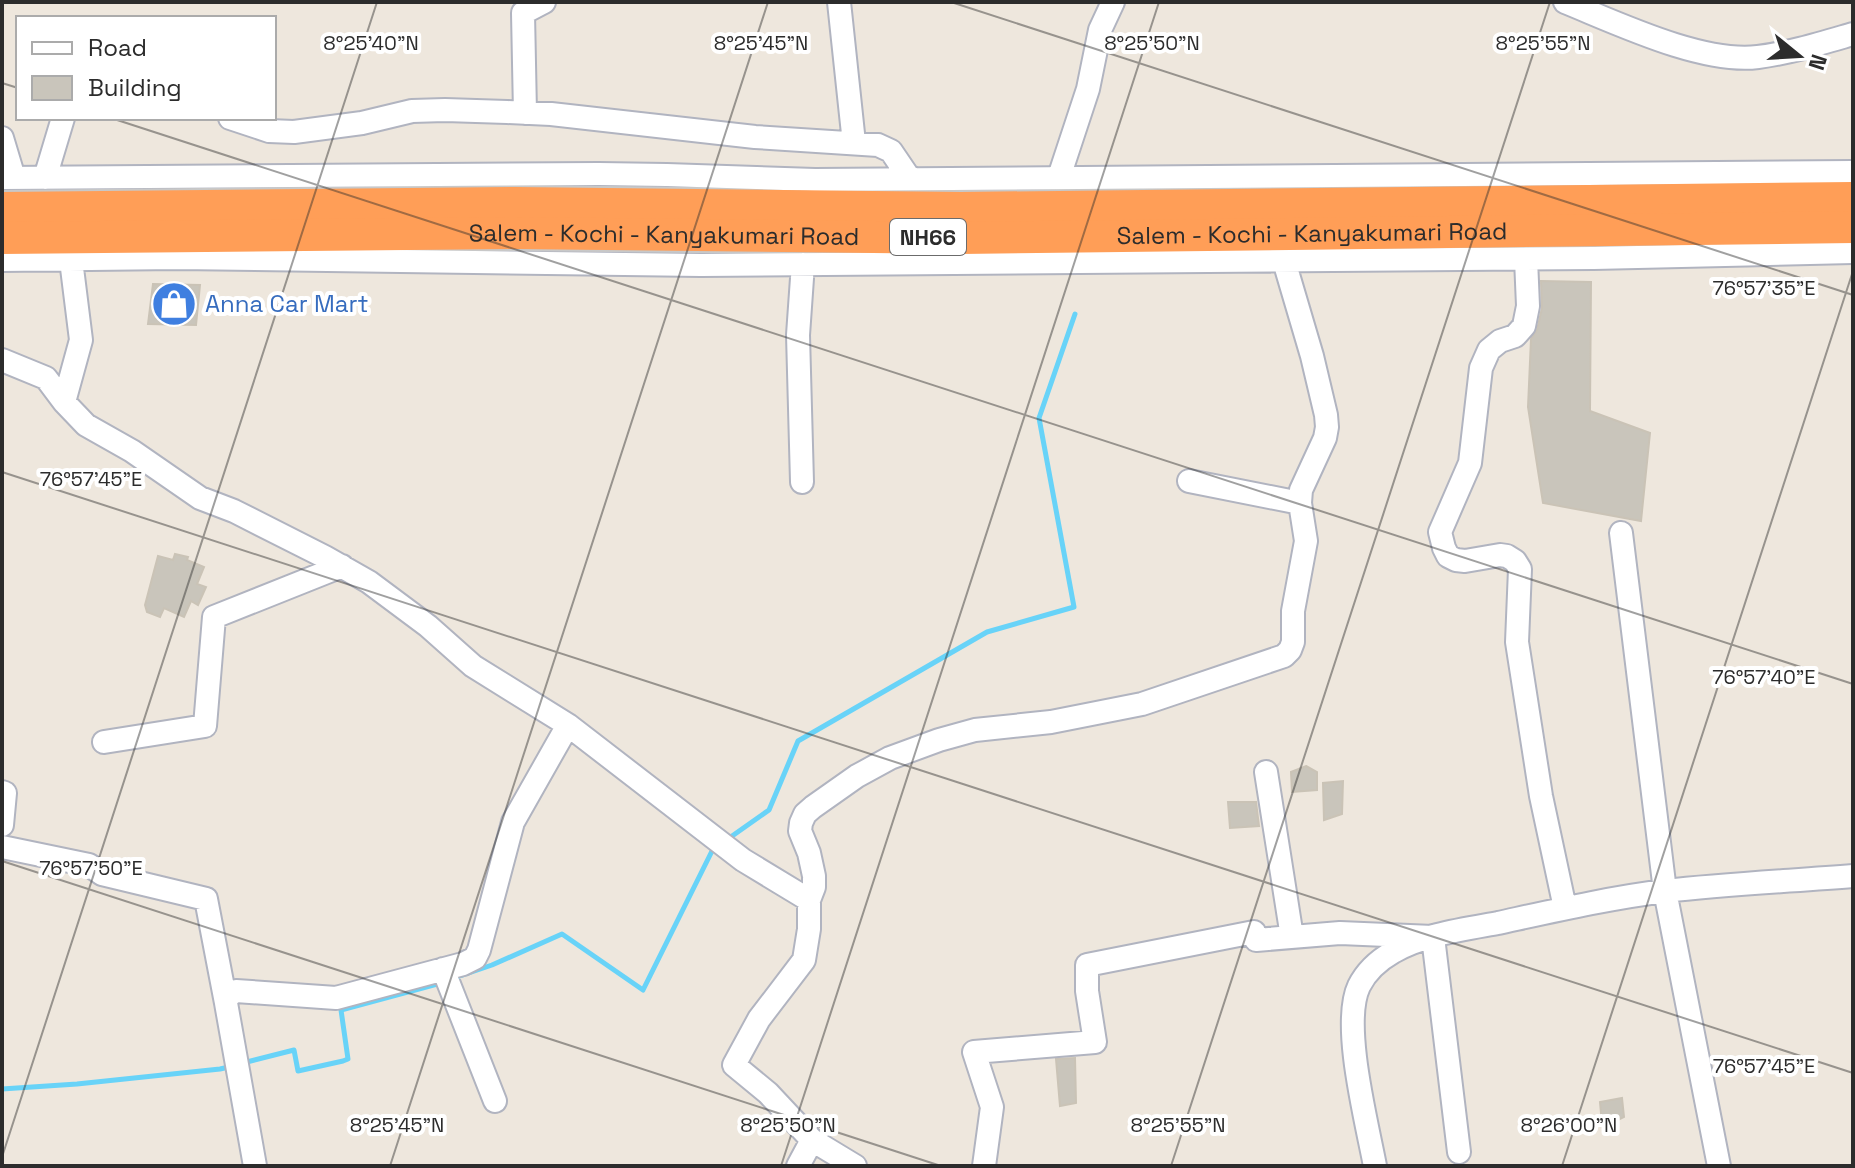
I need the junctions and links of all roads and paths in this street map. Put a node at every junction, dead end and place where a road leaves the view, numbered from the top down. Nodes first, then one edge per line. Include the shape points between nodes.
1 (544, 2) edge
2 (839, 2) edge
3 (1113, 2) edge
4 (1565, 2) edge
5 (1853, 34) edge
6 (525, 113) junction
7 (62, 120) edge
8 (236, 120) edge
9 (2, 138) edge
10 (854, 143) junction
11 (1853, 172) edge
12 (1059, 177) junction
13 (8, 178) edge
14 (45, 178) junction
15 (910, 179) junction
16 (1853, 198) edge
17 (2, 208) edge
18 (1853, 227) edge
19 (2, 238) edge
20 (1853, 252) edge
21 (1526, 259) junction
22 (2, 260) edge
23 (71, 260) junction
24 (1284, 261) junction
25 (803, 264) junction
26 (2, 360) edge
27 (64, 402) junction
28 (1189, 481) dead end
29 (802, 482) dead end
30 (1300, 503) junction
31 (1621, 533) dead end
32 (342, 566) junction
33 (568, 725) junction
34 (104, 742) dead end
35 (1266, 772) dead end
36 (2, 792) edge
37 (2, 825) edge
38 (2, 847) edge
39 (1853, 876) edge
40 (1665, 891) junction
41 (809, 900) junction
42 (1565, 908) junction
43 (1292, 937) junction
44 (1433, 937) junction
45 (443, 969) junction
46 (226, 1003) junction
47 (495, 1101) dead end
48 (812, 1140) junction
49 (1459, 1152) dead end
50 (255, 1166) edge
51 (798, 1166) edge
52 (855, 1166) edge
53 (984, 1166) edge
54 (1375, 1166) edge
55 (1719, 1166) edge

1 - 6 street via 523,13
2 - 10 street
3 - 12 street via 1100,30 1088,89
4 - 5 street via 1722,57 1755,58
6 - 8 street via 412,111 294,132 269,131
6 - 10 street
7 - 14 street
9 - 13 street
10 - 15 street via 891,151
11 - 12 street
12 - 15 street
13 - 14 street
14 - 15 street via 599,174
16 - 17 highway, Salem - Kochi - Kanyakumari Road / NH66 via 961,208 515,203
18 - 19 highway, Salem - Kochi - Kanyakumari Road / NH66 via 961,238 515,233
20 - 21 street
21 - 24 street
21 - 42 street via 1524,326 1489,350 1481,368 1470,463 1440,532 1448,556 1456,560 1500,555 1520,569 1517,642
22 - 23 street
23 - 25 street
23 - 27 street via 81,340
24 - 25 street
24 - 30 street via 1326,415 1325,438
25 - 29 street via 798,335
26 - 27 street via 46,378
27 - 32 street via 86,425 193,493
28 - 30 street
30 - 41 street via 1306,541 1293,642 1284,656 1142,704 975,730 890,758 805,814 800,831 814,876
31 - 40 street
32 - 33 street via 417,617 473,666
32 - 34 street via 214,617 205,726
33 - 41 street via 743,860
33 - 45 street via 513,822 479,953
35 - 43 street
36 - 37 street
38 - 46 street via 89,865 102,874 206,899
39 - 40 street
40 - 42 street
40 - 55 street
41 - 48 street via 804,960 759,1019 734,1065
42 - 44 street
43 - 44 street
43 - 53 street via 1256,940 1254,932 1087,965 1095,1042 974,1052 992,1107
44 - 49 street
44 - 54 street via 1377,963 1354,1002 1355,1052
45 - 46 street via 336,998 236,991
45 - 47 street
46 - 50 street
48 - 51 street
48 - 52 street

